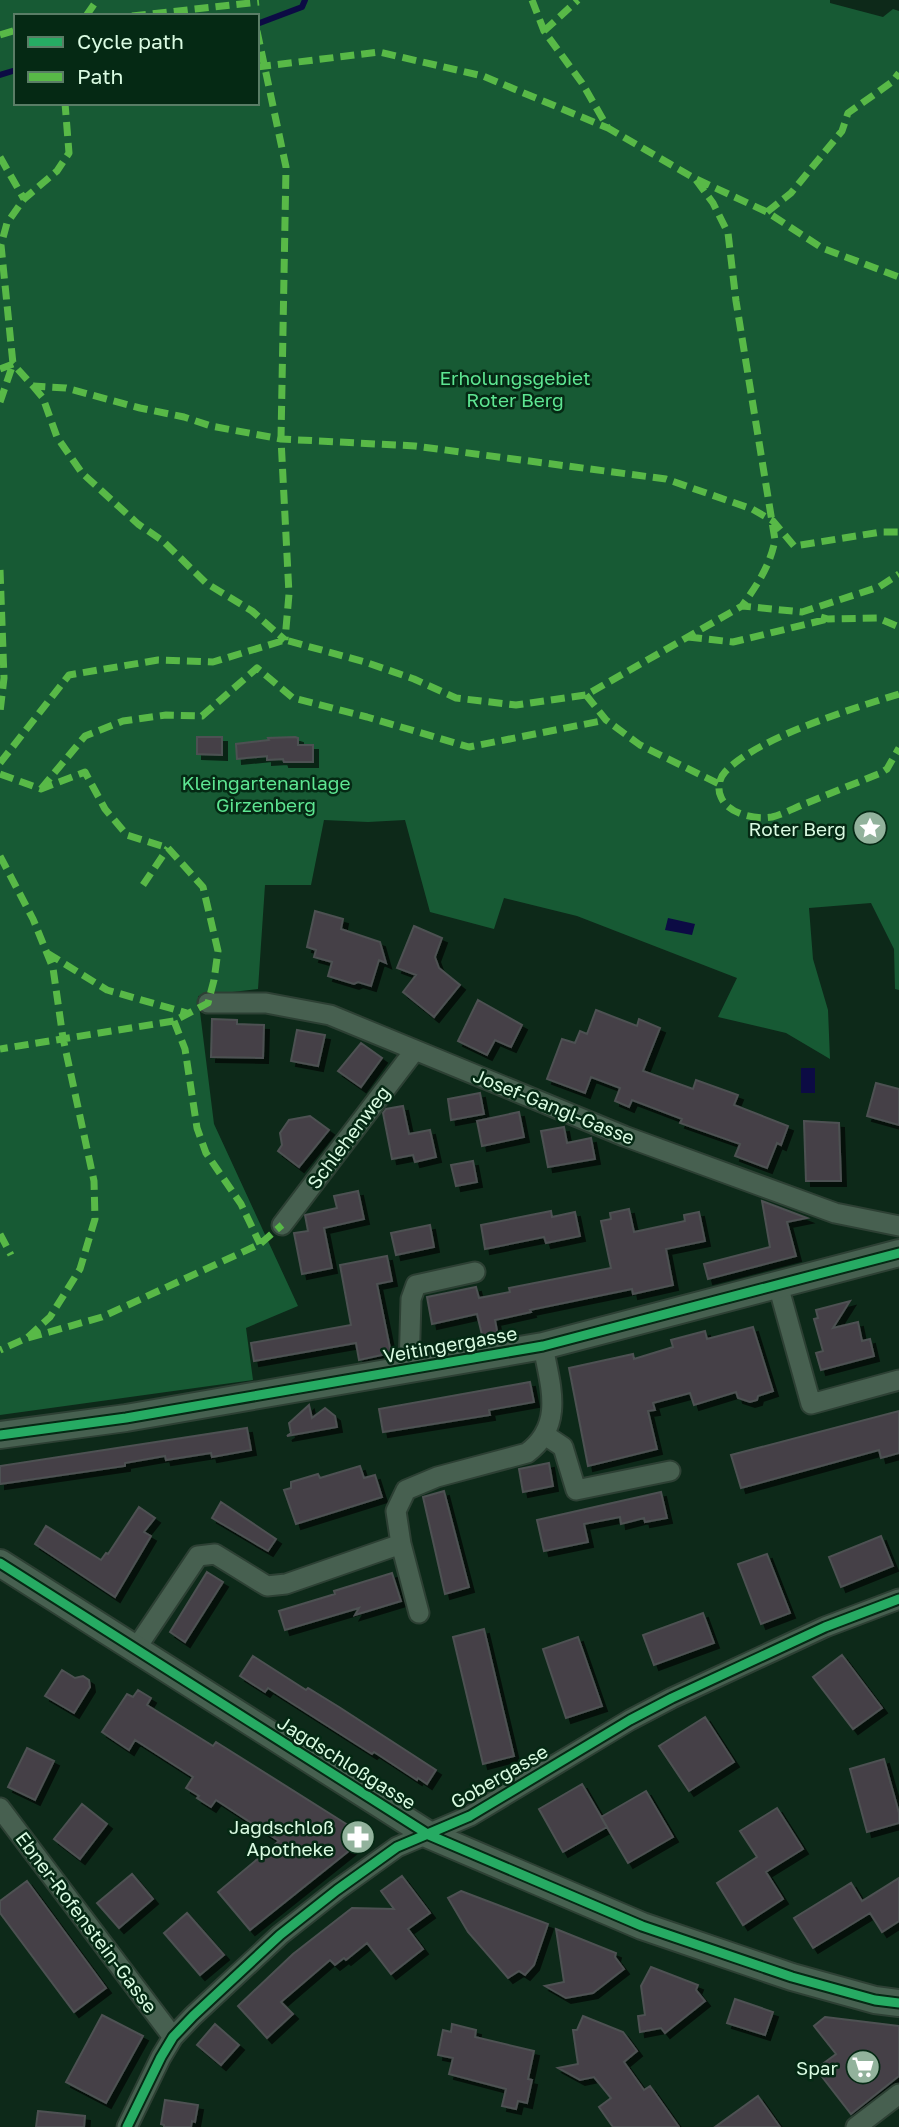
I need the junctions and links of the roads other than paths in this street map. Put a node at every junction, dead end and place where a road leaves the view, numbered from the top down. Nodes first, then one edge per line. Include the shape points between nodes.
1 (208, 1003) dead end
2 (415, 1050) junction
3 (282, 1225) dead end
4 (899, 1226) edge
5 (899, 1253) edge
6 (475, 1272) dead end
7 (778, 1286) junction
8 (543, 1346) junction
9 (409, 1370) junction
10 (899, 1380) edge
11 (0, 1435) edge
12 (545, 1435) junction
13 (670, 1471) dead end
14 (401, 1544) junction
15 (0, 1563) edge
16 (899, 1599) edge
17 (419, 1613) dead end
18 (135, 1650) junction
19 (0, 1808) edge
20 (429, 1835) junction
21 (899, 2003) edge
22 (173, 2036) junction
23 (899, 2094) edge
24 (127, 2127) edge
25 (856, 2127) edge

1 - 2 street, Josef-Gangl-Gasse via 266,1003 330,1015
2 - 3 street, Schlehenweg
2 - 4 street, Josef-Gangl-Gasse via 624,1136 835,1213
5 - 7 street, Veitingergasse
6 - 9 street via 416,1285 411,1298
7 - 8 street, Veitingergasse
7 - 10 street via 811,1404
8 - 9 street, Veitingergasse
8 - 12 street via 553,1404
9 - 11 street, Veitingergasse
12 - 13 street via 563,1447 576,1490
12 - 14 street via 527,1453 406,1490 396,1511
14 - 17 street
14 - 18 street via 286,1584 267,1586 215,1554 198,1556
15 - 18 street, Jagdschloßgasse
16 - 20 street, Gobergasse via 825,1627 672,1698 470,1816
18 - 20 street, Jagdschloßgasse
19 - 22 street, Ebner-Rofenstein-Gasse
20 - 21 street, Jagdschloßgasse via 642,1926 801,1979
20 - 22 street, Gobergasse via 397,1847 337,1889 280,1935
22 - 24 street, Gobergasse
23 - 25 street

